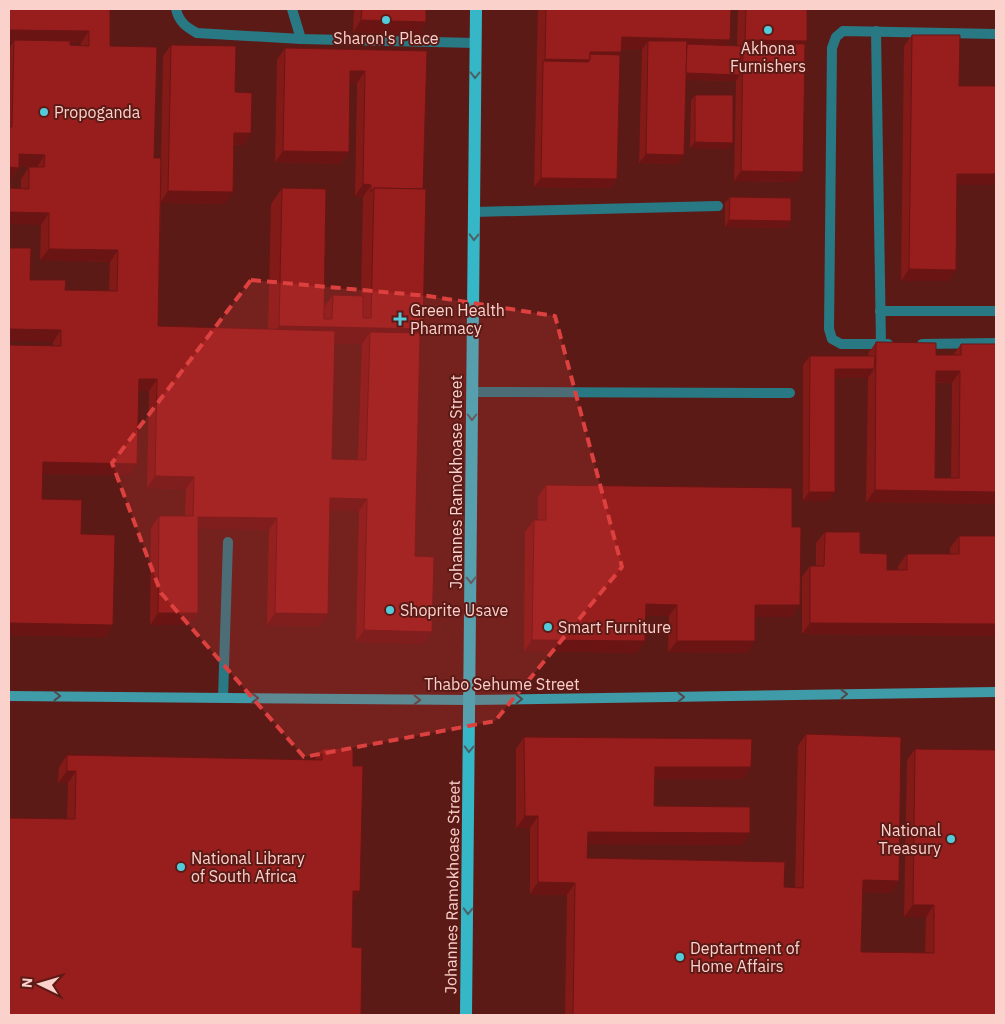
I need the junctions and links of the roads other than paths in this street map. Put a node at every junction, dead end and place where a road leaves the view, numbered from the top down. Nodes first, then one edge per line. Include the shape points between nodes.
1 (176, 9) edge
2 (292, 9) edge
3 (476, 9) edge
4 (876, 31) junction
5 (996, 34) edge
6 (301, 39) junction
7 (476, 42) junction
8 (718, 206) dead end
9 (474, 212) junction
10 (996, 311) edge
11 (880, 312) junction
12 (996, 343) edge
13 (881, 344) junction
14 (473, 392) junction
15 (790, 393) dead end
16 (228, 542) edge
17 (996, 692) edge
18 (9, 696) edge
19 (223, 698) junction
20 (470, 700) junction
21 (466, 1015) edge

1 - 6 lane via 180,21 197,33
2 - 6 lane
3 - 7 main road, Johannes Ramokhoase Street
4 - 5 lane
4 - 11 lane
4 - 13 lane via 843,31 836,37 832,48 829,329 832,339 841,344
6 - 7 lane
7 -> 9 main road, Johannes Ramokhoase Street
8 - 9 lane
9 -> 14 main road, Johannes Ramokhoase Street
10 - 11 lane
11 - 13 lane
12 - 13 lane
14 - 15 lane
14 -> 20 main road, Johannes Ramokhoase Street
16 - 19 lane
20 -> 17 main road, Thabo Sehume Street
18 -> 19 main road, Thabo Sehume Street
19 -> 20 main road, Thabo Sehume Street
20 -> 21 main road, Johannes Ramokhoase Street

